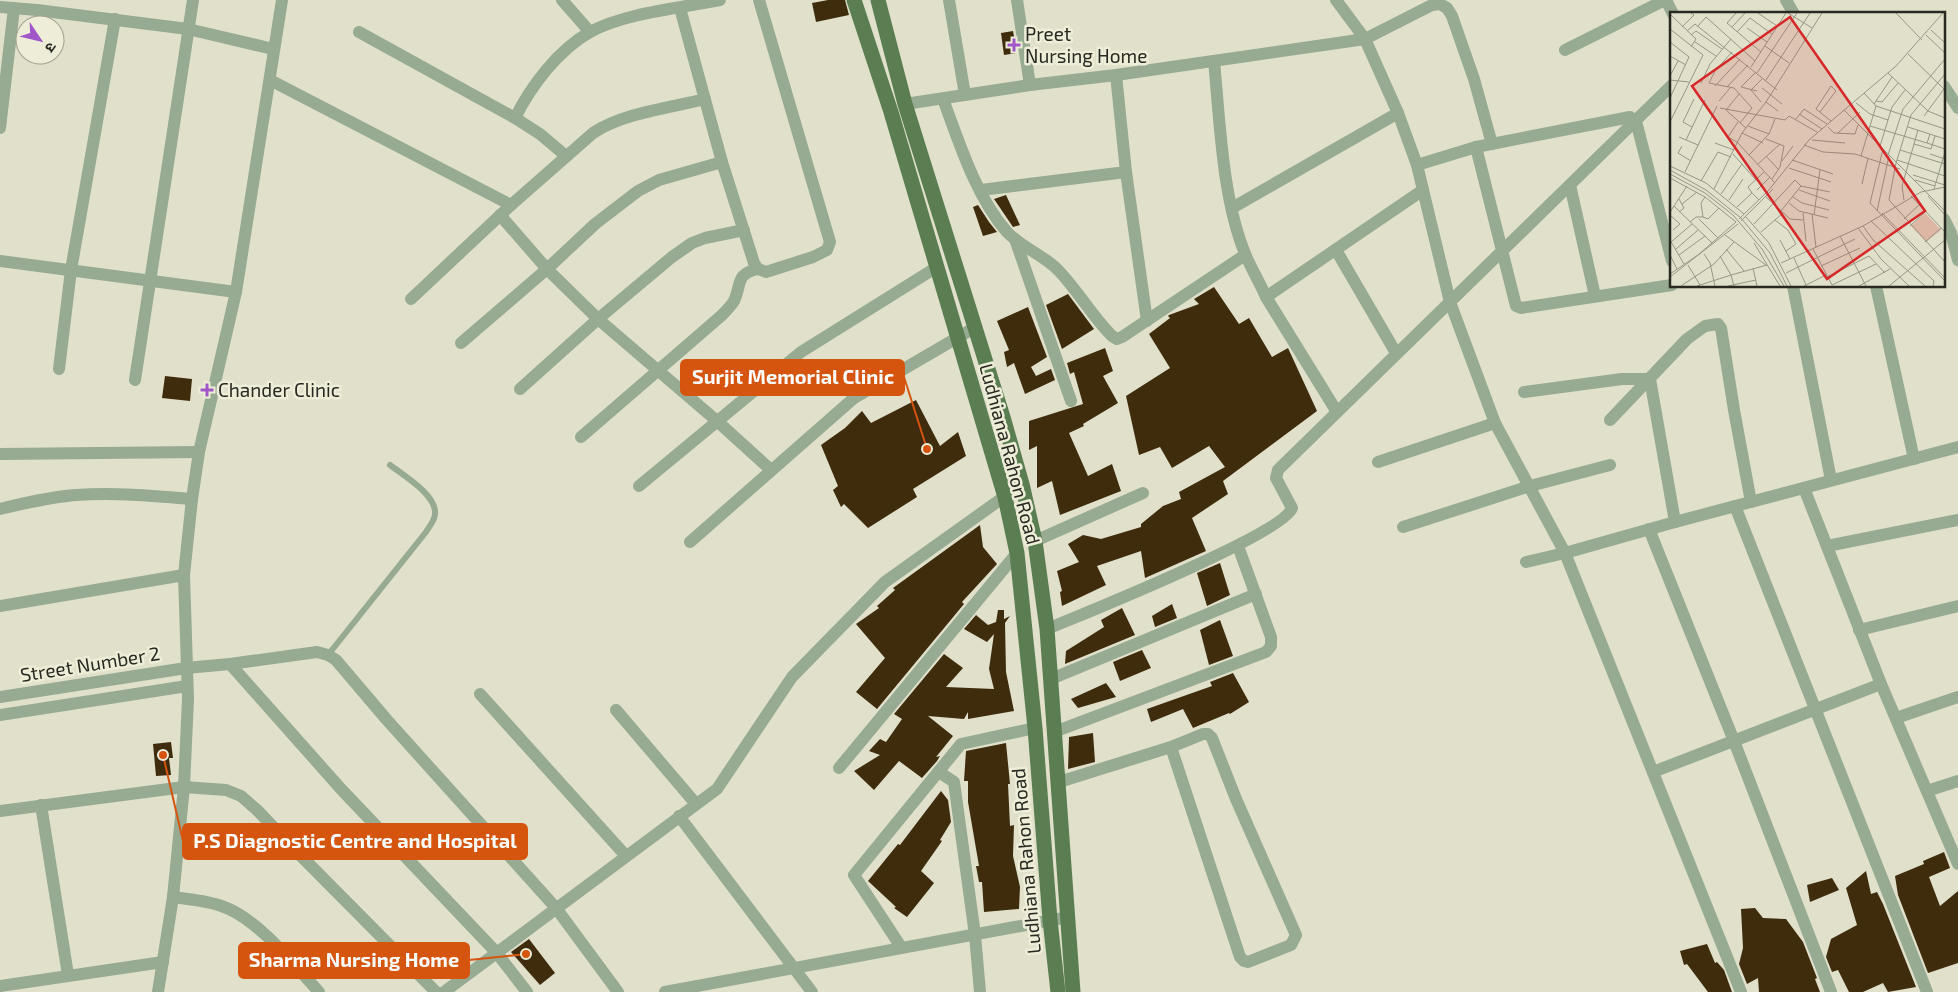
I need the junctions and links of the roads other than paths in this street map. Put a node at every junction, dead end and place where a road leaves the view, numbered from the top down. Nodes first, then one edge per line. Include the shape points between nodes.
1 (193, 0) edge
2 (282, 0) edge
3 (562, 0) edge
4 (720, 0) edge
5 (759, 0) edge
6 (854, 0) edge
7 (878, 0) edge
8 (949, 0) edge
9 (1017, 0) edge
10 (1336, 0) edge
11 (1665, 0) edge
12 (1786, 0) edge
13 (37, 5) edge
14 (661, 6) edge
15 (0, 7) edge
16 (14, 8) junction
17 (680, 8) junction
18 (1672, 12) edge
19 (1793, 12) edge
20 (115, 19) junction
21 (188, 29) junction
22 (359, 32) dead end
23 (590, 32) junction
24 (1365, 40) junction
25 (273, 49) junction
26 (1565, 50) dead end
27 (1214, 61) junction
28 (1116, 75) junction
29 (270, 80) junction
30 (1030, 85) junction
31 (1670, 87) edge
32 (1946, 89) edge
33 (965, 95) junction
34 (943, 98) junction
35 (705, 99) junction
36 (905, 104) junction
37 (1958, 108) edge
38 (1398, 113) junction
39 (515, 118) junction
40 (1635, 120) junction
41 (0, 128) edge
42 (1492, 144) junction
43 (1476, 147) junction
44 (566, 156) junction
45 (722, 162) junction
46 (1417, 165) junction
47 (1126, 172) junction
48 (1570, 185) junction
49 (981, 190) junction
50 (1424, 190) junction
51 (511, 205) junction
52 (1232, 208) junction
53 (500, 215) junction
54 (1946, 223) edge
55 (744, 230) junction
56 (1015, 240) junction
57 (1336, 250) junction
58 (1502, 251) junction
59 (1670, 253) edge
60 (1245, 255) junction
61 (1958, 260) edge
62 (0, 261) edge
63 (937, 267) junction
64 (547, 269) junction
65 (758, 269) junction
66 (71, 270) junction
67 (151, 280) junction
68 (1670, 285) edge
69 (1794, 288) edge
70 (1876, 288) edge
71 (236, 292) junction
72 (1595, 296) junction
73 (1266, 297) junction
74 (411, 299) dead end
75 (1450, 302) junction
76 (598, 319) junction
77 (1147, 320) junction
78 (974, 328) junction
79 (957, 338) junction
80 (461, 343) dead end
81 (1396, 353) junction
82 (59, 369) dead end
83 (659, 371) junction
84 (1650, 379) junction
85 (135, 380) dead end
86 (520, 389) dead end
87 (1524, 392) dead end
88 (1071, 401) dead end
89 (1337, 412) junction
90 (1610, 420) dead end
91 (717, 421) junction
92 (1494, 423) junction
93 (581, 437) dead end
94 (1958, 447) edge
95 (199, 452) junction
96 (0, 454) edge
97 (1914, 459) junction
98 (1378, 462) dead end
99 (1610, 464) dead end
100 (390, 465) dead end
101 (771, 470) junction
102 (1831, 480) junction
103 (1022, 484) junction
104 (639, 486) dead end
105 (1530, 486) junction
106 (1804, 488) junction
107 (1143, 493) dead end
108 (1005, 497) junction
109 (192, 499) junction
110 (1751, 502) junction
111 (1735, 506) junction
112 (0, 508) edge
113 (1958, 520) edge
114 (1675, 522) junction
115 (1403, 527) dead end
116 (1649, 529) junction
117 (1035, 540) junction
118 (690, 542) dead end
119 (1238, 546) junction
120 (1828, 546) junction
121 (1565, 553) junction
122 (1017, 554) junction
123 (1526, 562) dead end
124 (184, 575) junction
125 (1256, 594) junction
126 (0, 606) edge
127 (1958, 606) edge
128 (1047, 628) junction
129 (1859, 630) junction
130 (328, 655) junction
131 (230, 664) junction
132 (186, 668) junction
133 (1050, 679) junction
134 (1881, 684) junction
135 (187, 686) junction
136 (480, 694) dead end
137 (0, 697) edge
138 (1958, 697) edge
139 (616, 710) dead end
140 (1816, 710) junction
141 (0, 715) edge
142 (1896, 718) junction
143 (1035, 728) junction
144 (1054, 732) junction
145 (1734, 741) junction
146 (1171, 747) junction
147 (839, 768) dead end
148 (939, 772) junction
149 (1653, 772) junction
150 (1958, 781) edge
151 (1059, 782) junction
152 (184, 787) junction
153 (1927, 791) junction
154 (696, 804) junction
155 (41, 805) junction
156 (0, 811) edge
157 (679, 816) junction
158 (626, 856) junction
159 (1958, 864) edge
160 (173, 897) junction
161 (556, 908) junction
162 (1069, 918) junction
163 (1050, 920) junction
164 (974, 935) junction
165 (902, 948) junction
166 (496, 952) junction
167 (163, 962) junction
168 (795, 969) junction
169 (68, 975) junction
170 (0, 986) edge
171 (158, 992) edge
172 (319, 992) edge
173 (436, 992) edge
174 (444, 992) edge
175 (527, 992) edge
176 (618, 992) edge
177 (665, 992) edge
178 (812, 992) edge
179 (980, 992) edge
180 (1058, 992) edge
181 (1073, 992) edge
182 (1741, 992) edge
183 (1831, 992) edge
184 (1927, 992) edge

1 - 21 street
2 - 25 street
3 - 23 street
4 - 17 street
5 - 65 street via 830,242 827,250 813,257 766,272
6 - 63 main road, Ludhiana Rahon Road
7 - 36 main road, Ludhiana Rahon Road
8 - 33 street
9 - 30 street
10 - 24 street
11 - 18 street
11 - 26 street
12 - 19 street
13 - 16 street
13 - 20 street
14 - 17 street
14 - 23 street
15 - 16 street
16 - 41 street
17 - 35 street
20 - 21 street
20 - 66 street
21 - 25 street
21 - 67 street
22 - 39 street
23 - 39 street via 544,72
24 - 27 street
24 - 38 street
24 - 42 street via 1432,5 1440,4 1447,8 1471,71
25 - 29 street
27 - 28 street
27 - 52 street
28 - 30 street
28 - 47 street
29 - 51 street
29 - 71 street
30 - 33 street
31 - 40 street
32 - 37 street
33 - 34 street
34 - 36 street
34 - 49 street
35 - 44 street via 604,125
35 - 45 street
36 - 78 main road, Ludhiana Rahon Road
38 - 46 street
38 - 52 street
39 - 44 street
40 - 42 street via 1627,117
40 - 48 street
40 - 59 street
42 - 43 street
43 - 46 street
43 - 58 street
44 - 51 street
45 - 55 street
45 - 64 street via 659,180 638,191 595,224
46 - 50 street
47 - 49 street
47 - 77 street
48 - 58 street
48 - 72 street
49 - 56 street via 992,211
50 - 57 street
50 - 75 street
51 - 53 street
52 - 60 street
53 - 64 street
53 - 74 street
54 - 61 street
55 - 65 street
55 - 76 street via 692,243
56 - 77 street via 1058,269 1112,336 1122,337
56 - 88 street
57 - 73 street
57 - 81 street
58 - 72 street via 1516,306 1522,308
58 - 75 street
60 - 73 street
60 - 77 street
62 - 66 street
63 - 79 main road, Ludhiana Rahon Road
63 - 91 street via 801,352
64 - 76 street
64 - 80 street
65 - 83 street via 742,277 735,298 721,316
66 - 67 street
66 - 82 street
67 - 71 street
67 - 85 street
68 - 72 street
69 - 102 street
70 - 97 street
71 - 95 street
73 - 89 street
75 - 81 street
75 - 92 street
76 - 83 street
76 - 86 street
78 - 79 street
78 - 103 main road, Ludhiana Rahon Road
79 - 101 street via 854,398
79 - 108 main road, Ludhiana Rahon Road
81 - 89 street
83 - 91 street
83 - 93 street
84 - 87 street via 1596,382
84 - 90 street
84 - 110 street via 1687,339 1699,330 1718,324
84 - 114 street
89 - 119 street via 1278,470 1276,478 1291,504 1291,513
91 - 101 street
91 - 104 street
92 - 98 street
92 - 105 street
94 - 97 street
95 - 96 street
95 - 109 street
97 - 102 street
99 - 105 street
100 - 130 lane via 424,490 433,503 435,514 426,532
101 - 118 street
102 - 106 street
103 - 108 street
103 - 117 main road, Ludhiana Rahon Road
105 - 115 street
105 - 121 street
106 - 110 street
106 - 120 street
107 - 117 street
108 - 122 main road, Ludhiana Rahon Road
108 - 154 street via 885,582 792,677 717,789
109 - 112 street via 78,494
109 - 124 street
110 - 111 street
111 - 114 street
111 - 140 street
113 - 120 street
114 - 116 street
116 - 121 street
116 - 145 street
117 - 128 main road, Ludhiana Rahon Road
119 - 125 street
119 - 128 street
120 - 129 street
121 - 123 street
121 - 149 street
122 - 143 main road, Ludhiana Rahon Road
122 - 147 street
124 - 126 street
124 - 132 street
125 - 133 street
125 - 144 street via 1271,637 1271,646 1266,652
127 - 129 street
128 - 133 main road, Ludhiana Rahon Road
129 - 134 street
130 - 131 street, Street Number 2 via 312,652
130 - 161 street via 336,660
131 - 132 street, Street Number 2
131 - 166 street via 341,789
132 - 135 street
132 - 137 street, Street Number 2
133 - 144 main road, Ludhiana Rahon Road
134 - 140 street
134 - 142 street
135 - 141 street
135 - 152 street
136 - 158 street
138 - 142 street
139 - 154 street
140 - 145 street
140 - 184 street
142 - 153 street
143 - 148 street via 961,744
143 - 163 main road, Ludhiana Rahon Road
144 - 151 main road, Ludhiana Rahon Road
145 - 149 street
145 - 183 street
146 - 146 street via 1203,734 1212,738 1296,935 1291,945 1248,962 1240,957
146 - 151 street
148 - 164 street via 954,782
148 - 165 street via 854,875
149 - 182 street
150 - 153 street
151 - 162 main road, Ludhiana Rahon Road
152 - 155 street
152 - 160 street
152 - 173 street via 226,790 241,796
153 - 159 street
154 - 157 street
155 - 156 street
155 - 169 street
157 - 158 street
157 - 168 street
158 - 161 street
160 - 167 street
160 - 172 street via 230,909 278,948
161 - 166 street
161 - 176 street
162 - 163 street
162 - 181 main road, Ludhiana Rahon Road
163 - 164 street
163 - 180 main road, Ludhiana Rahon Road
164 - 165 street
164 - 179 street
165 - 168 street
166 - 174 street
166 - 175 street
167 - 169 street
167 - 171 street
168 - 177 street
168 - 178 street
169 - 170 street

